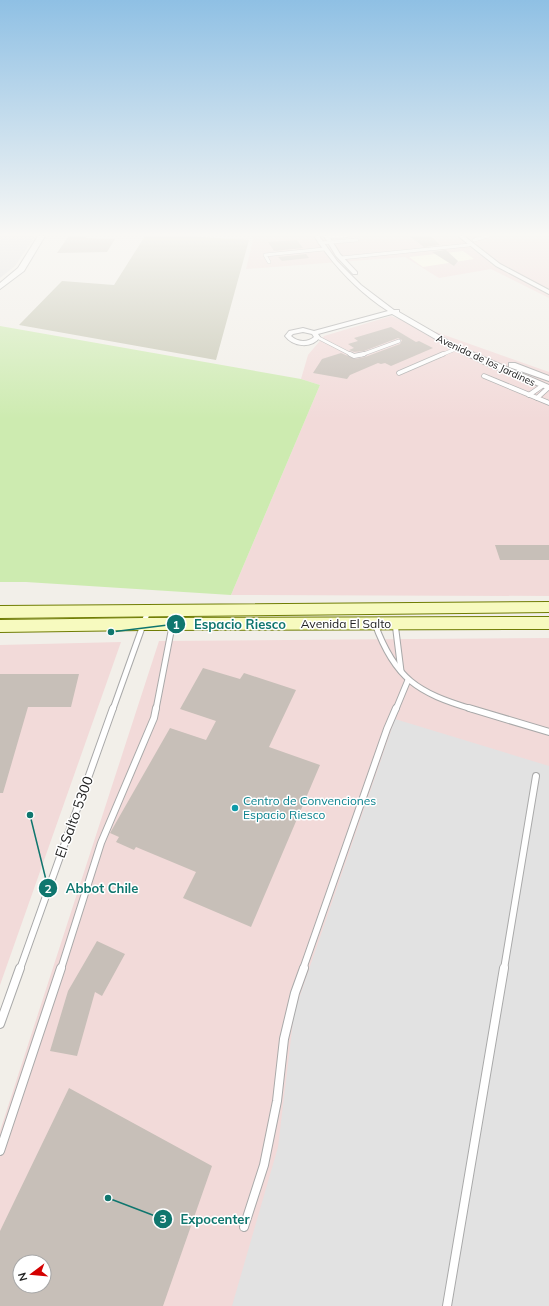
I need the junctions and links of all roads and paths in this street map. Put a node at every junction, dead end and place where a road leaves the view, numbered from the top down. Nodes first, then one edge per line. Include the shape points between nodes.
1 (374, 297) edge
2 (395, 304) dead end
3 (394, 312) junction
4 (316, 335) joint
5 (399, 340) dead end
6 (460, 343) junction
7 (507, 363) dead end
8 (400, 373) dead end
9 (484, 376) dead end
10 (547, 379) edge
11 (545, 386) edge
12 (530, 395) junction
13 (537, 398) junction
14 (549, 403) edge
15 (549, 607) edge
16 (0, 612) edge
17 (146, 618) junction
18 (174, 618) junction
19 (395, 623) junction
20 (549, 623) edge
21 (375, 624) junction
22 (0, 626) edge
23 (402, 673) junction
24 (408, 680) junction
25 (549, 732) edge
26 (536, 776) dead end
27 (0, 1024) edge
28 (0, 1151) edge
29 (244, 1227) dead end
30 (447, 1306) edge

1 - 3 street, Avenida de los Jardines
2 - 3 street via 404,309
3 - 4 street
3 - 6 street, Avenida de los Jardines
4 - 5 lane via 354,356
6 - 8 lane
6 - 11 street, Avenida de los Jardines
7 - 10 street, Avenida de los Jardines
9 - 12 lane
10 - 11 street
11 - 12 lane
11 - 13 lane
12 - 13 lane
13 - 14 lane
15 - 18 main road, Avenida El Salto
16 - 17 main road, Avenida El Salto
17 - 18 main road, Avenida El Salto
17 - 22 main road, Avenida El Salto
17 - 27 lane, El Salto 5300
18 - 21 main road, Avenida El Salto
18 - 28 lane via 154,718 101,842
19 - 20 main road, Avenida El Salto
19 - 21 main road, Avenida El Salto
19 - 23 lane
21 - 23 lane via 389,658
23 - 24 lane
24 - 25 lane via 433,696
24 - 29 lane via 387,729 296,993 284,1039 277,1102 264,1165
26 - 30 lane

